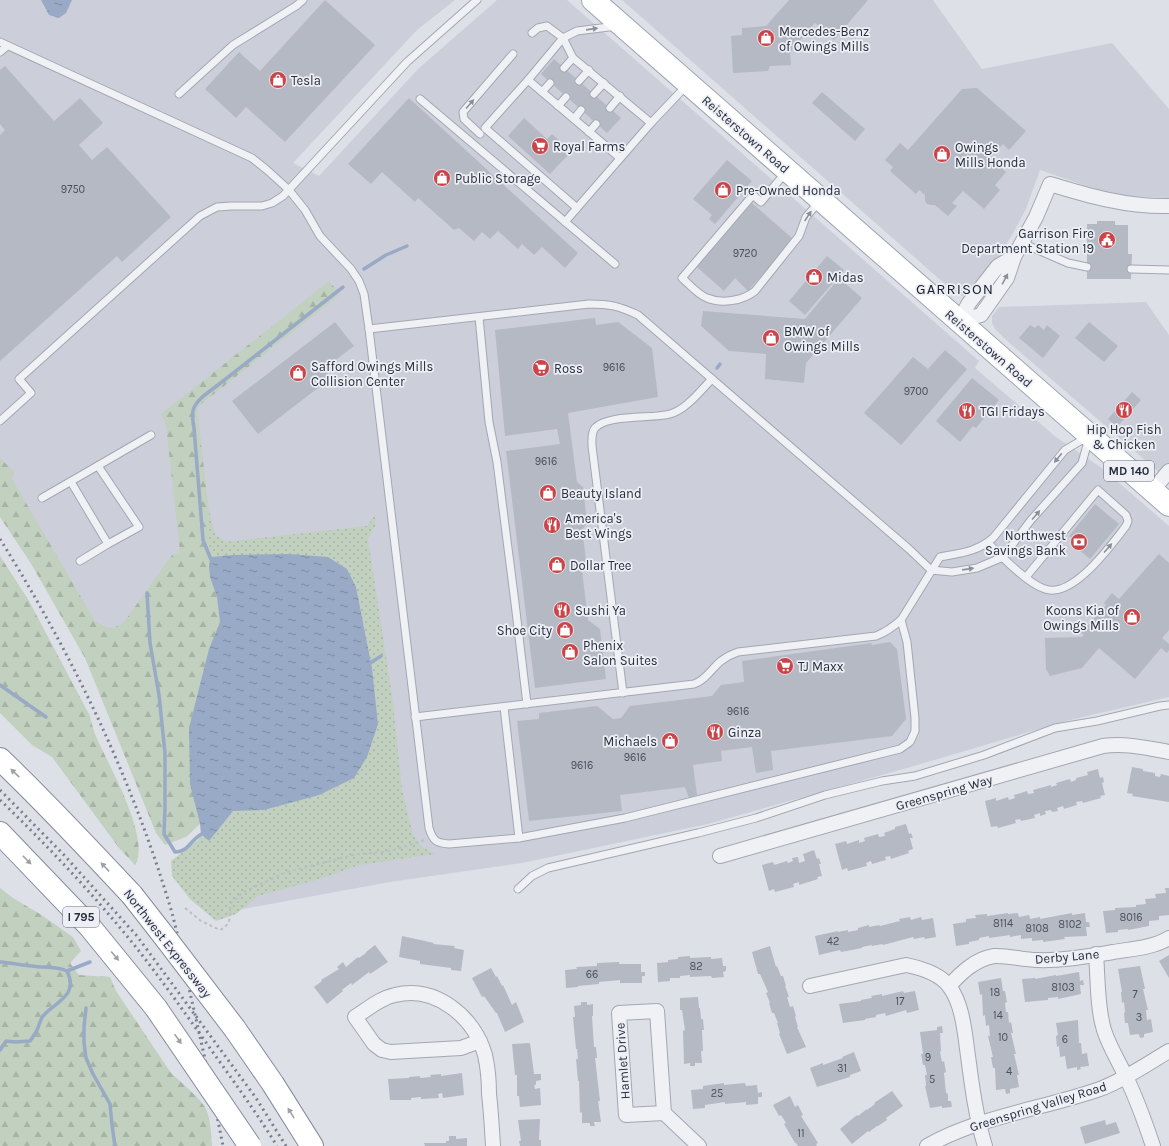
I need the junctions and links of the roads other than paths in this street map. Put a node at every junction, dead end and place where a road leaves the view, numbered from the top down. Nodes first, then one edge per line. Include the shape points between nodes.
1 (303, 0) edge
2 (477, 0) edge
3 (593, 0) edge
4 (622, 25) junction
5 (532, 33) dead end
6 (563, 38) junction
7 (4, 44) edge
8 (0, 52) edge
9 (513, 54) dead end
10 (573, 58) junction
11 (564, 68) dead end
12 (589, 70) junction
13 (528, 80) junction
14 (579, 81) dead end
15 (550, 83) dead end
16 (604, 83) junction
17 (688, 83) junction
18 (542, 92) junction
19 (179, 94) dead end
20 (594, 94) dead end
21 (620, 96) junction
22 (566, 97) dead end
23 (420, 98) dead end
24 (558, 106) junction
25 (610, 108) dead end
26 (581, 110) dead end
27 (574, 118) junction
28 (651, 123) junction
29 (596, 124) dead end
30 (482, 131) junction
31 (589, 132) junction
32 (472, 143) junction
33 (620, 158) junction
34 (787, 170) junction
35 (290, 190) junction
36 (821, 200) junction
37 (1169, 206) edge
38 (576, 208) junction
39 (565, 222) junction
40 (1022, 243) junction
41 (615, 264) dead end
42 (1087, 267) dead end
43 (1131, 269) dead end
44 (1169, 270) edge
45 (479, 317) junction
46 (958, 321) junction
47 (369, 329) junction
48 (712, 379) junction
49 (0, 421) edge
50 (151, 435) dead end
51 (1090, 436) junction
52 (98, 466) junction
53 (1169, 471) edge
54 (71, 482) junction
55 (1152, 491) junction
56 (42, 498) dead end
57 (1169, 505) edge
58 (988, 543) junction
59 (108, 544) junction
60 (1003, 557) junction
61 (80, 561) dead end
62 (931, 570) junction
63 (1026, 577) junction
64 (901, 620) junction
65 (623, 693) junction
66 (527, 704) junction
67 (1169, 705) edge
68 (504, 707) junction
69 (416, 717) junction
70 (1169, 752) edge
71 (0, 759) edge
72 (0, 832) edge
73 (519, 838) junction
74 (720, 856) dead end
75 (518, 889) dead end
76 (1169, 938) edge
77 (1096, 954) junction
78 (810, 986) dead end
79 (949, 986) junction
80 (480, 1041) junction
81 (1169, 1051) edge
82 (1126, 1076) junction
83 (664, 1113) junction
84 (978, 1124) junction
85 (250, 1146) edge
86 (312, 1146) edge
87 (493, 1146) edge
88 (699, 1146) edge
89 (927, 1146) edge
90 (985, 1146) edge
91 (1153, 1146) edge

1 - 19 lane via 234,45
2 - 35 lane via 407,62
3 - 4 main road, Reisterstown Road / MD 140
6 -> 4 lane via 577,31
4 - 17 main road, Reisterstown Road / MD 140
5 - 6 lane via 547,26
6 - 10 lane
6 - 13 lane
7 - 8 lane
7 - 35 lane via 252,158
30 -> 9 lane via 464,119 463,112
10 - 11 lane
10 - 12 lane
12 - 14 lane
12 - 16 lane
13 - 18 lane
13 - 30 lane
15 - 18 lane
16 - 20 lane
16 - 21 lane
17 - 28 lane
17 - 34 main road, Reisterstown Road / MD 140
18 - 24 lane
21 - 25 lane
21 - 28 lane
22 - 24 lane
23 - 32 lane
24 - 27 lane
26 - 27 lane
27 - 31 lane
28 - 33 lane
29 - 31 lane
30 - 32 lane
30 - 38 lane
31 - 33 lane
32 - 39 lane
33 - 38 lane
34 - 36 main road, Reisterstown Road / MD 140
34 -> 36 lane via 761,202 752,195 682,278 705,298 716,301 748,296 755,291 799,236 806,217
35 - 47 lane via 320,236 359,281 364,294
35 - 49 lane via 272,203 262,206 217,207 200,216 19,378 32,393
36 - 46 main road, Reisterstown Road / MD 140
37 - 40 street via 1099,199 1050,184
38 - 39 lane
39 - 41 lane
40 - 42 lane via 1068,263
40 - 46 street via 1007,278 981,315
43 - 44 lane
45 - 47 lane
45 - 48 lane via 589,304 614,305 638,315
45 - 66 lane via 489,422 498,470
46 - 51 main road, Reisterstown Road / MD 140
47 - 69 lane
48 - 62 lane
48 - 65 lane via 692,399 670,414 612,421 595,428 592,436
50 - 52 lane
51 - 55 main road, Reisterstown Road / MD 140
51 -> 58 lane via 1065,450
60 -> 51 lane via 1031,520 1082,463
52 - 54 lane
52 - 59 lane via 139,527
53 - 55 street
54 - 56 lane
54 - 59 lane
55 - 57 main road, Reisterstown Road / MD 140
58 - 60 lane
58 - 62 lane via 977,550 940,557
59 - 61 lane
62 -> 60 lane via 952,572 977,568
60 - 63 lane
62 - 64 lane
63 -> 63 lane via 1036,586 1046,590 1065,587 1092,567 1126,526 1126,515 1098,490
64 - 65 lane via 893,628 876,636 738,652 721,661 701,682
64 - 73 lane via 907,642 915,731 910,742 900,749 625,818
65 - 66 lane
66 - 68 lane
67 - 75 lane via 1054,728 984,755 915,776 825,795 756,818 548,868 532,876
68 - 69 lane
68 - 73 lane
69 - 73 lane via 432,837 439,843 449,844
70 - 74 street, Greenspring Way via 1129,745 1104,746
86 -> 71 main road, Northwest Expressway, bridge via 235,1030 132,895
72 -> 85 main road, I 795, bridge via 90,927 156,1008
76 - 77 street, Derby Lane via 1150,946
77 - 79 street, Derby Lane via 1051,960 995,956 971,966
77 - 82 street via 1104,1028 1109,1045
78 - 79 street via 906,965 933,974
79 - 84 street via 962,1020
80 - 80 street via 463,1016 451,1006 421,994 407,992 394,995 379,1001 355,1017 374,1044 382,1050 391,1052 461,1048
80 - 87 street via 488,1069
81 - 82 street, Greenspring Valley Road
82 - 84 street, Greenspring Valley Road via 1070,1099
82 - 91 street
83 - 83 street, Hamlet Drive via 657,1011 619,1013 626,1116
83 - 88 street
84 - 89 street, Greenspring Valley Road
84 - 90 street

